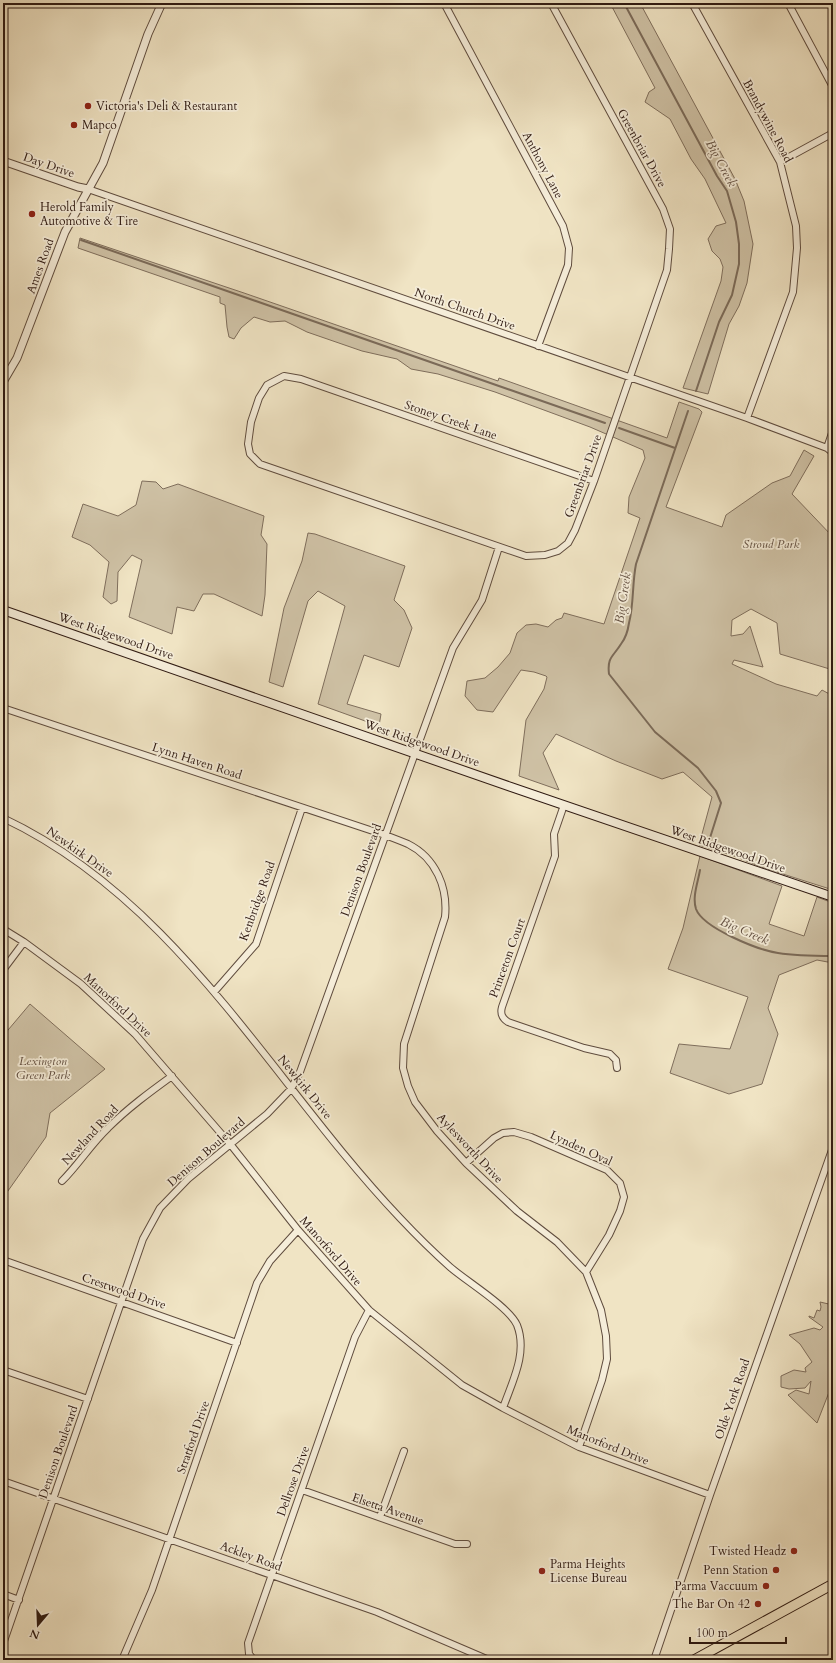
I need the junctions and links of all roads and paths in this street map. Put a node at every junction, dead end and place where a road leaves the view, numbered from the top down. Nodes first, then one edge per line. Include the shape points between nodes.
1 (162, 3) edge
2 (444, 3) edge
3 (551, 3) edge
4 (692, 3) edge
5 (788, 3) edge
6 (833, 87) edge
7 (833, 133) edge
8 (3, 161) edge
9 (780, 162) junction
10 (88, 189) junction
11 (538, 346) junction
12 (630, 378) junction
13 (301, 379) joint
14 (3, 382) edge
15 (748, 418) junction
16 (833, 430) edge
17 (827, 448) junction
18 (833, 453) edge
19 (594, 481) junction
20 (499, 547) junction
21 (3, 610) edge
22 (3, 708) edge
23 (414, 753) junction
24 (564, 805) junction
25 (302, 808) junction
26 (3, 818) edge
27 (385, 835) junction
28 (833, 897) edge
29 (3, 929) edge
30 (24, 942) junction
31 (3, 970) edge
32 (214, 992) junction
33 (617, 1068) dead end
34 (172, 1076) junction
35 (291, 1089) junction
36 (231, 1145) junction
37 (833, 1147) edge
38 (466, 1163) junction
39 (62, 1181) dead end
40 (298, 1230) junction
41 (3, 1260) edge
42 (586, 1272) junction
43 (122, 1301) junction
44 (369, 1310) junction
45 (237, 1343) junction
46 (3, 1370) edge
47 (88, 1399) junction
48 (503, 1408) junction
49 (579, 1447) junction
50 (404, 1451) dead end
51 (3, 1481) edge
52 (302, 1490) junction
53 (710, 1495) junction
54 (54, 1498) junction
55 (380, 1517) junction
56 (170, 1538) junction
57 (467, 1544) dead end
58 (271, 1575) junction
59 (833, 1584) edge
60 (3, 1594) edge
61 (19, 1600) junction
62 (3, 1644) edge
63 (122, 1660) edge
64 (254, 1660) edge
65 (489, 1660) edge
66 (654, 1660) edge
67 (694, 1660) edge

1 - 10 street, Ames Road via 148,34 103,163
2 - 11 street, Anthony Lane via 563,226 569,248 568,265
3 - 12 street, Greenbriar Drive via 663,209 670,229 667,270
4 - 9 street, Brandywine Road
5 - 6 street
7 - 9 street
8 - 10 street, Day Drive
9 - 15 street, Brandywine Road via 796,226 793,292
10 - 11 street, North Church Drive
10 - 14 street, Ames Road via 64,232 17,358
11 - 12 street, North Church Drive
12 - 15 street, North Church Drive
12 - 19 street, Greenbriar Drive
13 - 19 street, Stoney Creek Lane
13 - 20 street, Greenbriar Drive via 284,376 267,385 259,398 251,422 248,444 250,454 260,464
15 - 17 street, North Church Drive
16 - 17 street
17 - 18 street, North Church Drive
19 - 20 street, Greenbriar Drive via 575,530 568,542 558,551 526,556
20 - 23 street, Denison Boulevard via 482,600 453,648
21 - 23 main road, West Ridgewood Drive
22 - 25 street, Lynn Haven Road
23 - 24 main road, West Ridgewood Drive
23 - 27 street, Denison Boulevard
24 - 28 main road, West Ridgewood Drive
24 - 33 street, Princeton Court via 555,832 555,856 501,1013 508,1022 584,1048 610,1054 616,1060
25 - 27 street, Lynn Haven Road
25 - 32 street, Kenbridge Road via 256,944
26 - 32 street, Newkirk Drive via 54,846 122,896 166,938
27 - 35 street, Denison Boulevard via 300,1072
27 - 38 street, Aylesworth Drive via 410,845 424,856 434,867 443,884 445,917 407,1029 403,1068 415,1102
29 - 30 street, Manorford Drive
30 - 31 street
30 - 34 street, Manorford Drive via 81,984 135,1034
32 - 35 street, Newkirk Drive
34 - 36 street, Manorford Drive
34 - 39 street, Newland Road via 107,1129
35 - 36 street, Denison Boulevard
35 - 48 street, Newkirk Drive via 382,1199 451,1267 504,1308 516,1324 522,1341 519,1360
36 - 40 street, Manorford Drive
36 - 43 street, Denison Boulevard via 188,1179 160,1208 143,1239
37 - 53 street, Olde York Road
38 - 42 street, Aylesworth Drive via 517,1211 557,1242
38 - 42 street, Lynden Oval via 494,1138 503,1133 514,1132 607,1170 620,1183 624,1197 609,1235
40 - 44 street, Manorford Drive
40 - 45 street, Stratford Drive via 270,1261 257,1283
41 - 43 street, Crestwood Drive
42 - 49 street, Aylesworth Drive via 601,1310 607,1359
43 - 45 street, Crestwood Drive
43 - 47 street, Denison Boulevard
44 - 48 street, Manorford Drive via 462,1385
44 - 52 street, Dellrose Drive via 355,1337
45 - 56 street, Stratford Drive
46 - 47 street
47 - 54 street, Denison Boulevard
48 - 49 street, Manorford Drive
49 - 53 street, Manorford Drive
50 - 55 street
51 - 54 street, Ackley Road
52 - 55 street, Elsetta Avenue
52 - 58 street, Dellrose Drive
53 - 66 street, Olde York Road
54 - 56 street, Ackley Road
54 - 61 street, Denison Boulevard
55 - 57 street, Elsetta Avenue via 455,1544
56 - 58 street, Ackley Road
56 - 63 street, Stratford Drive via 152,1590
58 - 64 street, Dellrose Drive via 248,1643 249,1654
58 - 65 street, Ackley Road via 377,1612
59 - 67 main road
60 - 61 street
61 - 62 street, Denison Boulevard

